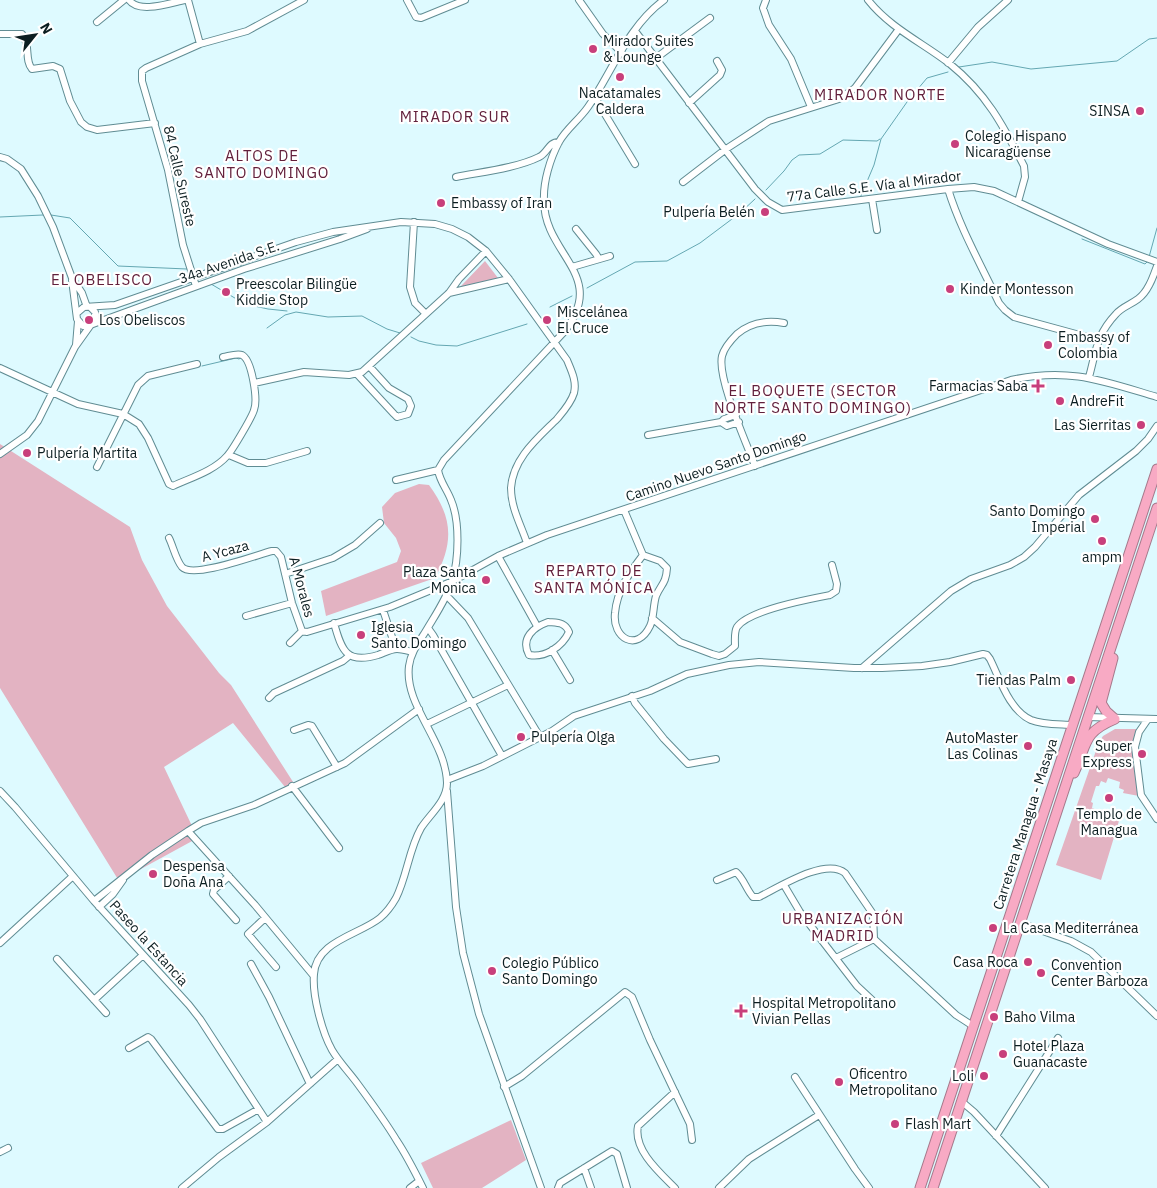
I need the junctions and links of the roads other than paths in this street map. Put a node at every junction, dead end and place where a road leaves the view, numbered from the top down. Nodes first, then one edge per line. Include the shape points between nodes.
1 (124, 0) edge
2 (129, 0) edge
3 (187, 0) edge
4 (304, 0) edge
5 (407, 0) edge
6 (465, 0) edge
7 (579, 0) edge
8 (664, 0) edge
9 (766, 0) edge
10 (868, 0) edge
11 (1008, 0) edge
12 (710, 18) dead end
13 (97, 22) dead end
14 (899, 29) junction
15 (635, 31) junction
16 (0, 34) edge
17 (200, 44) junction
18 (622, 52) junction
19 (656, 58) junction
20 (716, 62) dead end
21 (948, 62) junction
22 (594, 96) junction
23 (689, 103) junction
24 (811, 107) junction
25 (155, 123) junction
26 (560, 142) junction
27 (726, 149) junction
28 (0, 157) edge
29 (634, 164) dead end
30 (456, 177) dead end
31 (682, 182) dead end
32 (948, 189) junction
33 (872, 199) junction
34 (1018, 202) junction
35 (414, 222) junction
36 (373, 226) junction
37 (576, 228) dead end
38 (877, 230) dead end
39 (486, 251) junction
40 (610, 256) dead end
41 (598, 259) junction
42 (242, 260) junction
43 (1157, 264) edge
44 (572, 267) junction
45 (244, 269) junction
46 (200, 275) junction
47 (193, 277) junction
48 (72, 278) junction
49 (509, 279) junction
50 (199, 284) junction
51 (449, 293) junction
52 (89, 307) junction
53 (77, 313) junction
54 (426, 314) junction
55 (78, 321) junction
56 (784, 323) dead end
57 (91, 325) junction
58 (1098, 340) junction
59 (554, 341) junction
60 (75, 347) junction
61 (223, 357) dead end
62 (197, 364) dead end
63 (369, 366) junction
64 (0, 368) edge
65 (357, 374) junction
66 (1089, 377) junction
67 (254, 383) junction
68 (52, 393) junction
69 (1157, 397) edge
70 (123, 414) junction
71 (737, 418) junction
72 (1157, 426) edge
73 (648, 436) dead end
74 (307, 451) dead end
75 (0, 454) edge
76 (229, 455) junction
77 (755, 466) junction
78 (97, 467) dead end
79 (1157, 469) edge
80 (438, 470) junction
81 (396, 480) dead end
82 (1157, 508) edge
83 (624, 510) junction
84 (380, 523) dead end
85 (169, 538) dead end
86 (527, 543) junction
87 (276, 551) joint
88 (643, 555) junction
89 (498, 556) junction
90 (832, 565) dead end
91 (285, 574) junction
92 (453, 581) junction
93 (446, 595) junction
94 (292, 603) junction
95 (382, 610) junction
96 (246, 616) dead end
97 (652, 618) junction
98 (334, 624) junction
99 (537, 626) junction
100 (1118, 626) junction
101 (428, 628) junction
102 (302, 631) junction
103 (1103, 631) junction
104 (290, 643) dead end
105 (396, 649) junction
106 (552, 650) junction
107 (413, 652) junction
108 (349, 656) junction
109 (862, 668) junction
110 (570, 680) dead end
111 (508, 685) junction
112 (632, 696) junction
113 (269, 698) dead end
114 (471, 703) junction
115 (419, 709) junction
116 (1087, 718) junction
117 (1115, 719) junction
118 (1148, 719) junction
119 (1157, 719) edge
120 (427, 724) junction
121 (1073, 725) junction
122 (294, 730) dead end
123 (540, 737) junction
124 (502, 756) junction
125 (716, 759) dead end
126 (337, 767) junction
127 (1055, 779) junction
128 (447, 780) junction
129 (292, 786) junction
130 (447, 790) junction
131 (1063, 790) junction
132 (0, 791) edge
133 (1157, 819) edge
134 (188, 831) junction
135 (339, 848) dead end
136 (73, 876) junction
137 (229, 876) junction
138 (717, 880) dead end
139 (784, 885) junction
140 (97, 904) junction
141 (265, 918) junction
142 (236, 920) dead end
143 (1020, 923) junction
144 (874, 939) junction
145 (0, 944) edge
146 (143, 955) junction
147 (836, 958) junction
148 (57, 959) dead end
149 (250, 964) dead end
150 (276, 967) dead end
151 (313, 975) junction
152 (94, 1000) junction
153 (872, 1000) dead end
154 (106, 1013) dead end
155 (1156, 1013) edge
156 (973, 1026) junction
157 (1058, 1038) dead end
158 (129, 1048) dead end
159 (338, 1059) junction
160 (795, 1076) dead end
161 (310, 1084) junction
162 (504, 1086) junction
163 (675, 1092) junction
164 (961, 1101) junction
165 (257, 1110) junction
166 (820, 1115) junction
167 (267, 1122) junction
168 (996, 1136) junction
169 (692, 1140) dead end
170 (8, 1148) dead end
171 (0, 1152) edge
172 (584, 1168) junction
173 (419, 1181) junction
174 (182, 1188) edge
175 (410, 1188) edge
176 (423, 1188) edge
177 (541, 1188) edge
178 (558, 1188) edge
179 (591, 1188) edge
180 (627, 1188) edge
181 (675, 1188) edge
182 (719, 1188) edge
183 (869, 1188) edge
184 (920, 1188) edge
185 (932, 1188) edge
186 (1045, 1188) edge

1 - 13 street
2 - 3 street via 141,8
3 - 17 street
4 - 17 street via 247,31
5 - 6 street via 417,18
7 - 18 street via 603,34
8 - 15 street
9 - 24 street via 763,8 769,25 791,59
10 - 14 street
11 - 21 street
12 - 19 street
14 - 21 street
14 - 24 street via 855,88 839,99
15 - 18 street
15 - 19 street, 77a Calle S.E. Vía al Mirador
16 - 25 street via 22,34 32,69 53,66 60,69 70,101 87,127 97,130
17 - 25 street, 84 Calle Sureste via 142,71
18 - 22 street
19 - 23 street, 77a Calle S.E. Vía al Mirador
20 - 23 street via 722,70 720,75
21 - 34 street via 987,100 1024,166 1025,177
22 - 26 street
22 - 29 street
23 - 27 street, 77a Calle S.E. Vía al Mirador
24 - 27 street via 769,121
25 - 47 street, 84 Calle Sureste
26 - 30 street via 549,146 544,155 530,162
26 - 44 street via 548,171 544,212
27 - 31 street
27 - 33 street, 77a Calle S.E. Vía al Mirador via 755,189 782,210
28 - 48 street via 21,169 38,196
32 - 33 street, 77a Calle S.E. Vía al Mirador
32 - 34 street, 77a Calle S.E. Vía al Mirador via 974,187 994,190
32 - 58 street via 970,243 1005,310 1014,317
33 - 38 street
34 - 43 street, 77a Calle S.E. Vía al Mirador
35 - 36 street, 34a Avenida S.E.
35 - 39 street, 34a Avenida S.E. via 452,229
35 - 54 street via 410,287 415,303
36 - 42 street, 34a Avenida S.E. via 323,234
36 - 45 street, 34a Avenida S.E.
37 - 41 street
39 - 49 street, 34a Avenida S.E.
39 - 51 street
40 - 41 street
41 - 44 street
42 - 45 street
42 - 46 street, 34a Avenida S.E.
43 - 58 street via 1151,282 1139,298 1114,316
44 - 59 street via 580,286 579,305 573,321
45 - 50 street, 34a Avenida S.E.
46 - 47 street, 34a Avenida S.E.
46 - 50 street
47 - 50 street, 84 Calle Sureste
47 - 52 street, 34a Avenida S.E. via 115,305
48 - 52 street
48 - 53 street
49 - 51 street
49 - 59 street, 34a Avenida S.E.
50 - 57 street, 34a Avenida S.E.
51 - 54 street
52 - 53 street via 81,308
52 - 57 street via 96,315
53 - 55 street
54 - 63 street
55 - 57 street via 83,326
55 - 60 street
56 - 71 street via 770,321 742,330 722,354 723,376
57 - 60 street
58 - 66 street
59 - 80 street
59 - 86 street, 34a Avenida S.E. via 574,376 574,393 565,410 523,454 514,474 511,488 513,505
60 - 68 street
61 - 67 street via 244,355
62 - 70 street via 148,376 138,386
63 - 65 street
63 - 65 street via 389,388 408,399 411,406 408,414 398,417
64 - 68 street
65 - 67 street via 304,372
66 - 69 street, Camino Nuevo Santo Domingo
66 - 77 street, Camino Nuevo Santo Domingo via 1068,374 1026,376
67 - 76 street via 255,408
68 - 70 street via 78,404
68 - 75 street via 28,435
70 - 76 street via 139,424 168,484 173,486 211,468
70 - 78 street
71 - 73 street via 727,426 721,422
71 - 77 street
72 - 109 street via 1136,450 1079,495 1024,557 951,591
74 - 76 street via 266,463 248,463
77 - 83 street, Camino Nuevo Santo Domingo
79 - 103 highway, Carretera Managua - Masaya
80 - 81 street
80 - 92 street via 457,519
82 - 100 highway, Carretera Managua - Masaya
83 - 86 street, Camino Nuevo Santo Domingo
83 - 88 street
84 - 91 street via 355,545 333,558
85 - 87 street, A Ycaza via 180,565 190,571 206,570
86 - 89 street, Camino Nuevo Santo Domingo
87 - 91 street, A Morales
88 - 97 street via 660,560 667,568 666,581 657,595
88 - 97 street via 628,574 619,594 614,613 616,630 632,641 641,638 652,624
89 - 92 street, Camino Nuevo Santo Domingo
89 - 99 street
90 - 97 street via 836,591 765,610 736,628 735,646 719,656 680,642
91 - 94 street, A Morales
92 - 93 street
92 - 95 street, Camino Nuevo Santo Domingo
93 - 101 street
93 - 111 street via 468,618
94 - 96 street
94 - 102 street, A Morales
95 - 98 street, Camino Nuevo Santo Domingo
95 - 105 street
98 - 102 street, Camino Nuevo Santo Domingo
98 - 108 street
99 - 106 street via 526,642 529,655
99 - 106 street via 548,622 567,626 567,637
100 - 116 highway, Carretera Managua - Masaya
100 - 117 highway via 1117,643 1101,703
101 - 107 street
101 - 114 street
102 - 104 street
103 - 116 highway via 1102,646 1083,709
103 - 121 highway, Carretera Managua - Masaya
105 - 107 street
105 - 108 street via 364,659
106 - 110 street
107 - 115 street via 409,666 410,684
108 - 113 street
109 - 112 street via 759,662 729,665 687,674
109 - 121 street via 922,666 987,655 1017,710 1031,720
111 - 114 street
111 - 123 street
112 - 123 street via 574,716
112 - 125 street via 664,739 688,764
114 - 120 street
114 - 124 street
115 - 120 street
115 - 126 street
116 - 117 street
116 - 127 highway via 1078,723 1063,768
116 - 131 highway, Carretera Managua - Masaya
117 - 118 street
117 - 131 highway via 1089,734
118 - 119 street
118 - 133 street via 1139,732 1135,747 1141,795
120 - 128 street via 441,755
121 - 127 highway, Carretera Managua - Masaya
122 - 126 street via 312,726
123 - 124 street
124 - 128 street
126 - 129 street
127 - 156 highway, Carretera Managua - Masaya
128 - 130 street
129 - 134 street
129 - 135 street
130 - 151 street via 418,834 394,900 380,918 326,950 318,959
130 - 162 street via 463,953 479,1014
131 - 143 highway, Carretera Managua - Masaya
132 - 136 street, Paseo la Estancia
134 - 137 street
134 - 140 street via 152,855
136 - 140 street, Paseo la Estancia
136 - 145 street
137 - 141 street
137 - 142 street via 212,894
138 - 139 street via 736,872 753,897
139 - 144 street via 818,870 840,869 870,907
139 - 147 street via 800,912
140 - 146 street, Paseo la Estancia
141 - 150 street via 248,934
141 - 151 street
143 - 155 street via 1071,941 1091,952
143 - 164 highway, Carretera Managua - Masaya
144 - 147 street
144 - 156 street via 956,1015
146 - 152 street
146 - 165 street, Paseo la Estancia via 200,1019
147 - 153 street
148 - 152 street
149 - 161 street via 270,997
151 - 159 street via 325,1033
152 - 154 street
156 - 184 highway, Carretera Managua - Masaya
157 - 168 street
158 - 165 street via 144,1038 151,1039 218,1129
159 - 161 street
159 - 173 street via 398,1142
160 - 166 street
161 - 167 street
162 - 163 street via 522,1076 625,992 632,997
162 - 177 street
163 - 169 street via 690,1124
163 - 181 street via 638,1126 636,1133 650,1163
164 - 168 street
164 - 185 highway, Carretera Managua - Masaya
165 - 167 street, Paseo la Estancia
166 - 182 street via 749,1159
166 - 183 street
167 - 174 street
168 - 186 street
170 - 171 street
172 - 178 street via 560,1183
172 - 179 street
172 - 180 street via 614,1151
173 - 175 street
173 - 176 street

